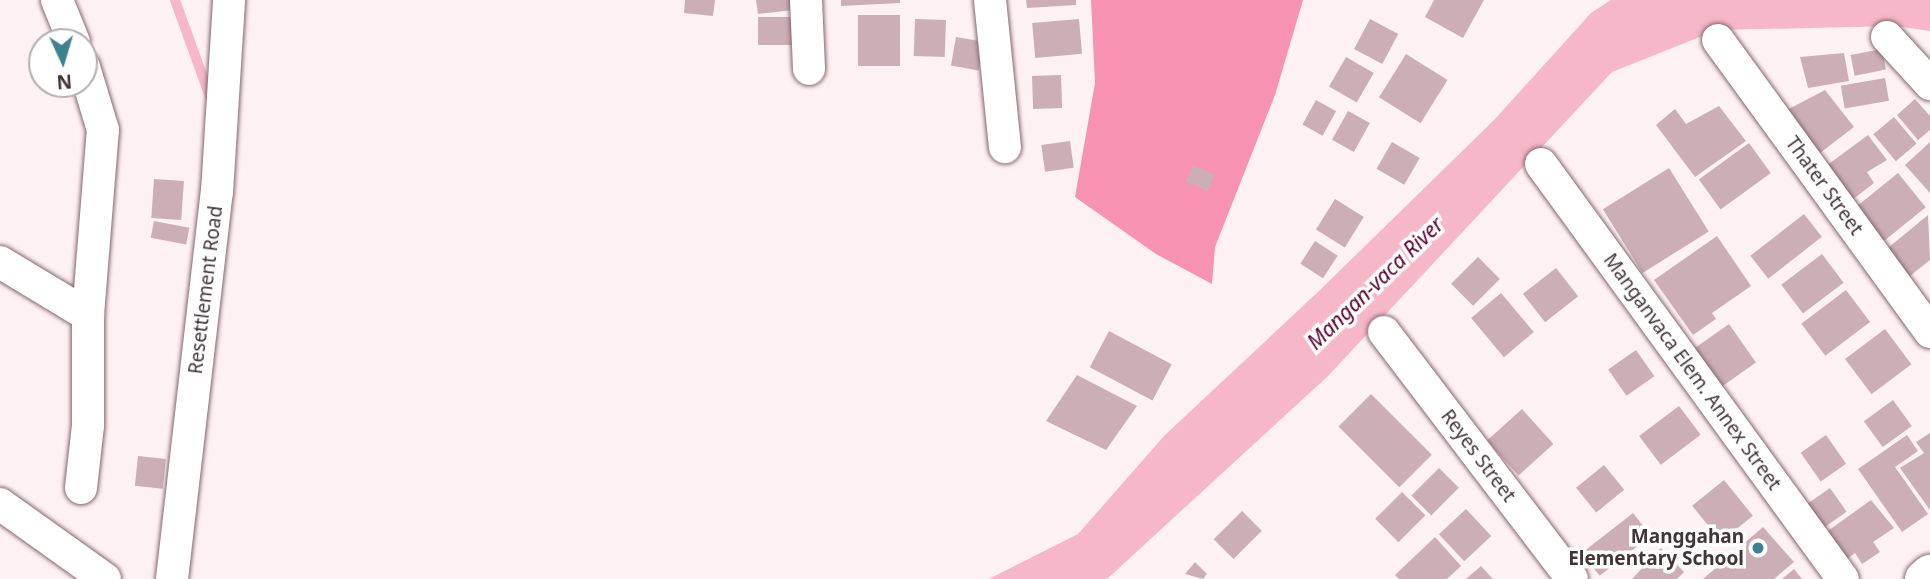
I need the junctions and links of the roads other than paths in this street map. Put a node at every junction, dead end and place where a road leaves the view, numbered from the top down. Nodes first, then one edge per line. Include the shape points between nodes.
1 (57, 0) edge
2 (229, 0) edge
3 (806, 0) edge
4 (990, 0) edge
5 (68, 28) edge
6 (1887, 37) dead end
7 (1718, 40) dead end
8 (809, 69) dead end
9 (1930, 84) edge
10 (93, 98) edge
11 (1005, 147) dead end
12 (1541, 164) dead end
13 (0, 262) edge
14 (88, 315) junction
15 (1384, 332) dead end
16 (1930, 332) edge
17 (80, 488) dead end
18 (0, 504) edge
19 (1930, 574) edge
20 (104, 579) edge
21 (172, 579) edge
22 (1572, 579) edge
23 (1843, 579) edge
24 (1924, 579) edge

1 - 5 street
2 - 21 street, Resettlement Road via 217,192
3 - 8 street
4 - 11 street
6 - 9 street
7 - 16 street, Thater Street
10 - 14 street via 103,130
12 - 23 street, Manganvaca Elem. Annex Street
13 - 14 street
14 - 17 street via 88,426
15 - 22 street, Reyes Street
18 - 20 street
19 - 24 main road

